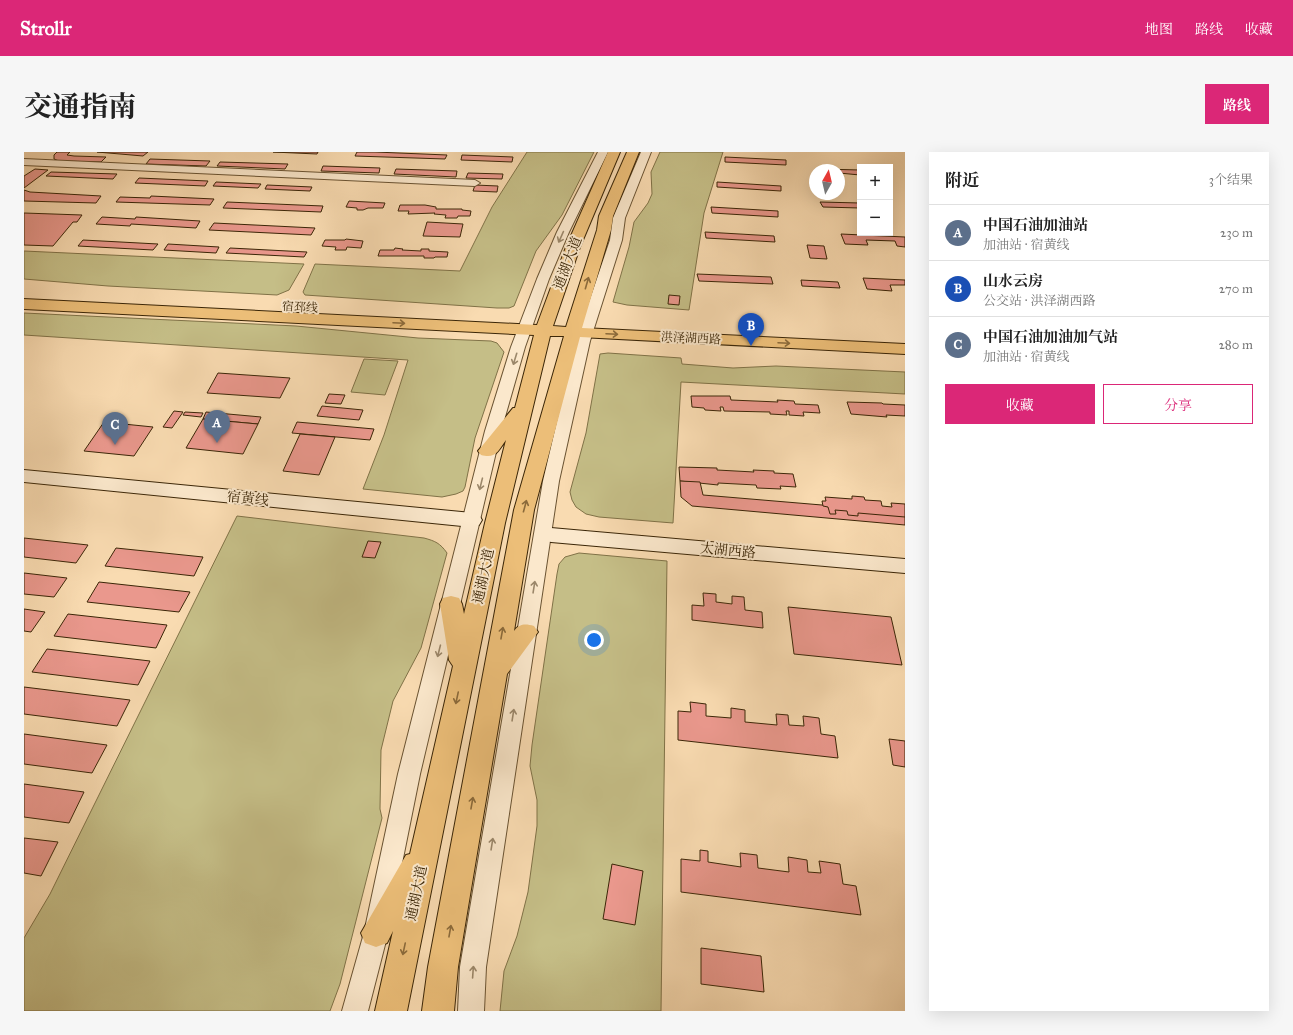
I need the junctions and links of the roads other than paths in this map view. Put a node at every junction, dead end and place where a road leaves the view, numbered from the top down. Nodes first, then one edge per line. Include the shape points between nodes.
1 (36, 152) edge
2 (603, 152) edge
3 (614, 152) edge
4 (633, 152) edge
5 (646, 152) edge
6 (24, 161) edge
7 (475, 183) dead end
8 (598, 188) junction
9 (574, 210) junction
10 (599, 246) junction
11 (608, 267) junction
12 (24, 293) edge
13 (24, 304) edge
14 (536, 325) junction
15 (581, 327) junction
16 (905, 337) edge
17 (905, 349) edge
18 (524, 406) junction
19 (488, 451) junction
20 (24, 476) edge
21 (483, 522) junction
22 (905, 556) edge
23 (905, 566) edge
24 (451, 604) junction
25 (526, 632) junction
26 (463, 671) junction
27 (495, 673) junction
28 (426, 848) junction
29 (376, 933) junction
30 (355, 1011) edge
31 (391, 1011) edge
32 (438, 1011) edge
33 (471, 1011) edge

1 - 6 street
2 - 9 street
3 - 8 main road, 通湖大道
4 - 10 main road, 通湖大道 via 606,216
5 - 11 street via 619,218
6 - 7 street
8 - 9 main road
8 - 14 main road, 通湖大道
9 -> 14 street via 543,279
10 - 11 main road
15 -> 10 main road, 通湖大道
11 - 15 street
12 - 14 main road, 宿邳线
13 -> 14 main road, 宿邳线
14 - 15 main road, 宿邳线
14 - 18 main road, 通湖大道
14 -> 19 street via 518,347
15 - 16 main road, 洪泽湖西路
15 -> 17 main road, 洪泽湖西路
25 -> 15 street via 551,481
27 -> 15 main road, 通湖大道 via 524,510
18 - 19 main road
18 - 21 main road, 通湖大道
19 -> 21 street
20 - 21 street, 宿黄线
21 - 24 street
21 - 26 main road, 通湖大道
22 - 23 street, 太湖西路 via 551,530
24 - 26 main road
24 -> 29 street via 409,774
25 - 27 main road
33 -> 25 street via 473,968
26 -> 28 main road, 通湖大道
32 -> 27 main road, 通湖大道
28 - 29 main road
28 -> 31 main road, 通湖大道
29 - 30 street

